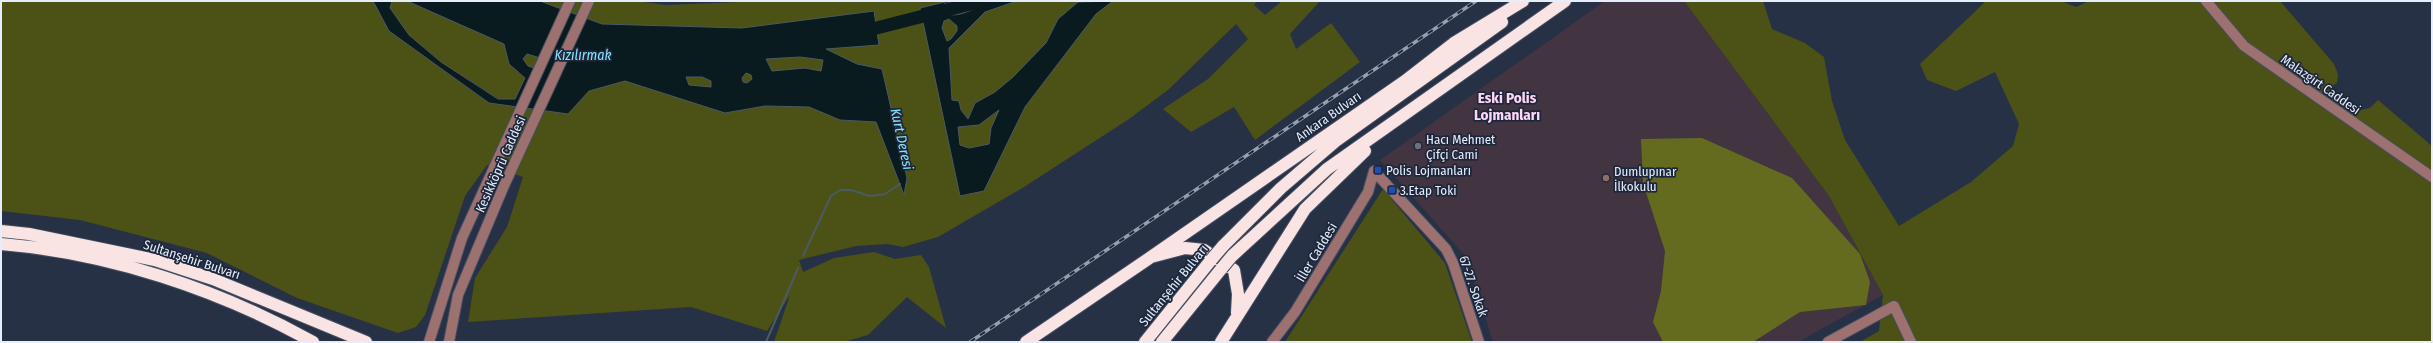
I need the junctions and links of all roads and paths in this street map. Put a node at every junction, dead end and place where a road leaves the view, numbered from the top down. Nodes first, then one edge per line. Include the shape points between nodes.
1 (570, 1) edge
2 (589, 1) edge
3 (1523, 1) edge
4 (1530, 1) edge
5 (1564, 1) edge
6 (2206, 1) edge
7 (1422, 102) junction
8 (1374, 171) joint
9 (2432, 177) edge
10 (1, 231) edge
11 (1, 244) edge
12 (1223, 246) joint
13 (1151, 257) junction
14 (1187, 311) junction
15 (1237, 314) junction
16 (431, 331) junction
17 (449, 340) edge
18 (1028, 341) edge
19 (313, 342) edge
20 (366, 342) edge
21 (424, 342) edge
22 (429, 342) edge
23 (1145, 342) edge
24 (1162, 342) edge
25 (1168, 342) edge
26 (1221, 342) edge
27 (1272, 342) edge
28 (1479, 342) edge
29 (1828, 342) edge
30 (1911, 342) edge

1 - 16 street, Kesikköprü Caddesi via 462,238
2 - 17 street, Kesikköprü Caddesi via 503,188 458,295
3 - 13 highway, Ankara Bulvarı via 1454,43 1405,81
4 - 12 highway, Ankara Bulvarı via 1337,140 1281,188
5 - 7 highway
6 - 9 street, Malazgirt Caddesi via 2244,46
7 - 14 highway, Sultanşehir Bulvarı, bridge via 1327,169 1232,256
7 - 15 highway via 1350,163 1305,209
8 - 27 street, İller Caddesi via 1368,192 1295,312
8 - 28 street, 67-27. Sokak via 1439,239 1451,257
10 - 20 highway, Sultanşehir Bulvarı via 29,234 155,260 213,278
11 - 19 highway, Sultanşehir Bulvarı via 139,269 206,293 285,326
12 - 23 highway, Sultanşehir Bulvarı, bridge
13 - 15 highway via 1185,248 1204,250 1222,261 1234,270 1238,294
13 - 18 highway, Ankara Bulvarı
14 - 24 highway, Sultanşehir Bulvarı
14 - 25 highway
15 - 26 highway
16 - 21 street
16 - 22 street, Kesikköprü Caddesi
29 - 30 street via 1894,306

